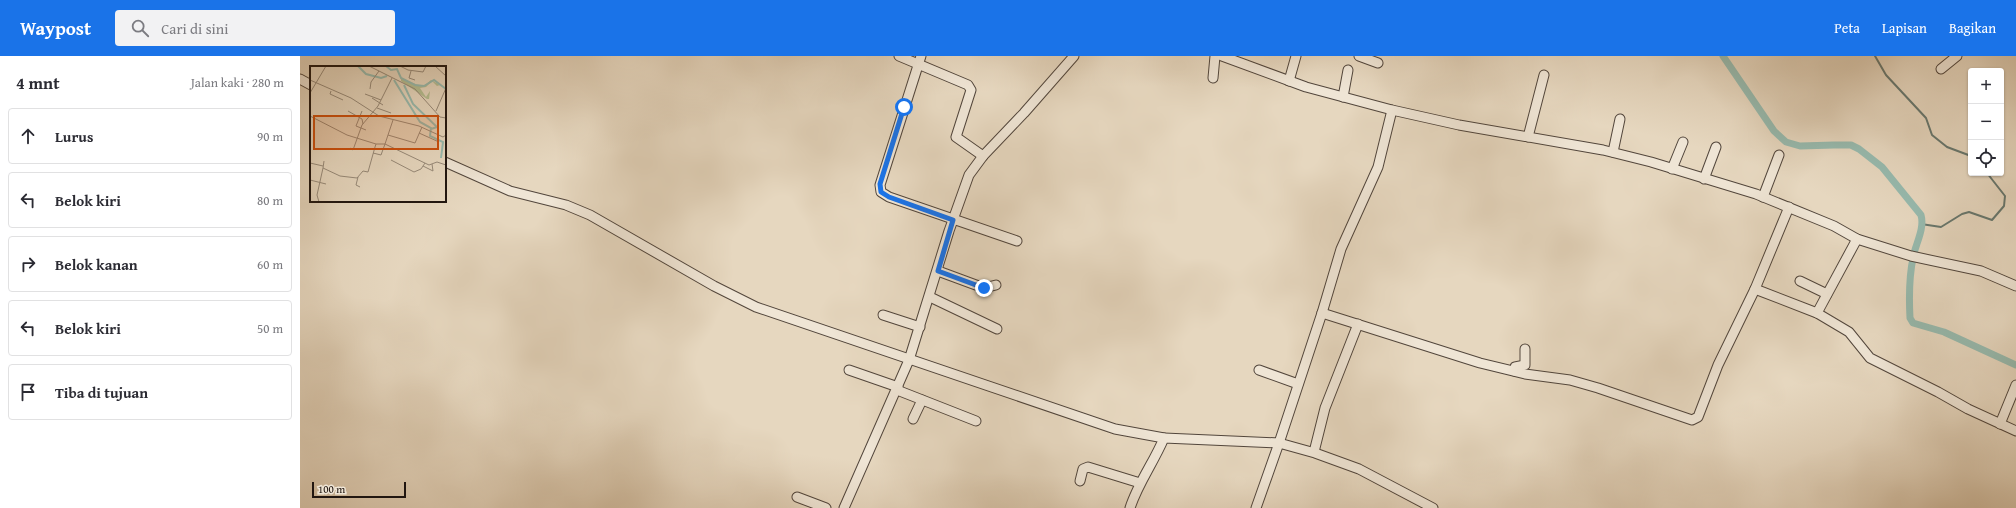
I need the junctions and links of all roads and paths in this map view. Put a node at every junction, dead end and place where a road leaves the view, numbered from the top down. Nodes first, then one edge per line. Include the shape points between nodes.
1 (899, 56) edge
2 (1074, 56) edge
3 (1215, 56) edge
4 (1222, 56) edge
5 (1296, 56) edge
6 (1359, 56) edge
7 (1957, 56) edge
8 (919, 60) edge
9 (1378, 63) dead end
10 (1941, 69) dead end
11 (1348, 70) dead end
12 (1544, 74) dead end
13 (1213, 78) dead end
14 (300, 79) edge
15 (1289, 81) junction
16 (310, 84) edge
17 (1343, 97) junction
18 (1392, 110) junction
19 (1620, 119) dead end
20 (1528, 137) junction
21 (1683, 142) dead end
22 (1716, 147) dead end
23 (1613, 152) junction
24 (1779, 155) dead end
25 (983, 156) junction
26 (446, 162) edge
27 (1672, 169) junction
28 (1704, 178) junction
29 (1763, 197) junction
30 (1789, 207) junction
31 (953, 220) junction
32 (1857, 239) junction
33 (1017, 241) dead end
34 (938, 271) junction
35 (1800, 281) dead end
36 (996, 285) dead end
37 (2016, 286) edge
38 (1755, 288) junction
39 (1827, 294) junction
40 (930, 298) junction
41 (1322, 313) junction
42 (1817, 313) junction
43 (884, 315) dead end
44 (1358, 324) junction
45 (920, 327) junction
46 (997, 329) dead end
47 (1525, 349) dead end
48 (909, 360) junction
49 (850, 370) dead end
50 (1259, 370) dead end
51 (1514, 371) junction
52 (1298, 384) junction
53 (2016, 385) edge
54 (897, 388) junction
55 (922, 400) junction
56 (913, 419) dead end
57 (976, 421) dead end
58 (2000, 424) junction
59 (2016, 431) edge
60 (1164, 438) junction
61 (1279, 443) junction
62 (1314, 452) junction
63 (1080, 481) dead end
64 (1140, 482) junction
65 (797, 497) dead end
66 (826, 508) edge
67 (844, 508) edge
68 (1130, 508) edge
69 (1256, 508) edge
70 (1433, 508) edge

1 - 8 street
2 - 25 street
3 - 13 street
4 - 15 street
5 - 15 street
6 - 9 street
7 - 10 street
8 - 25 street via 968,85 971,90 956,137
8 - 31 street via 880,188 884,195
11 - 17 street
12 - 20 street
14 - 16 street
15 - 17 street
17 - 18 street
18 - 20 street
18 - 41 street via 1378,167 1341,249
19 - 23 street
20 - 23 street
21 - 27 street
22 - 28 street
23 - 27 street
24 - 29 street
25 - 31 street via 969,175
26 - 48 street via 510,191 566,205 590,215 756,307
27 - 28 street
28 - 29 street
29 - 30 street
30 - 32 street
30 - 38 street
31 - 33 street
31 - 34 street
32 - 37 street via 1913,257 1981,271
32 - 39 street
34 - 36 street via 984,288
34 - 40 street
35 - 39 street
38 - 42 street
38 - 51 street via 1696,418 1689,419 1633,398 1570,380
39 - 42 street
40 - 45 street
40 - 46 street
41 - 44 street
41 - 52 street
42 - 58 street via 1849,332 1870,358
43 - 45 street
44 - 51 street via 1480,363
44 - 62 street via 1325,408
45 - 48 street
47 - 51 street via 1524,365 1515,367
48 - 54 street
48 - 60 street via 1115,430
49 - 54 street
50 - 52 street
52 - 61 street
53 - 58 street
54 - 55 street
54 - 67 street
55 - 56 street
55 - 57 street
58 - 59 street
60 - 61 street
60 - 64 street via 1155,459
61 - 62 street
61 - 69 street
62 - 70 street via 1359,469
63 - 64 street via 1083,469 1088,467
64 - 68 street
65 - 66 street

